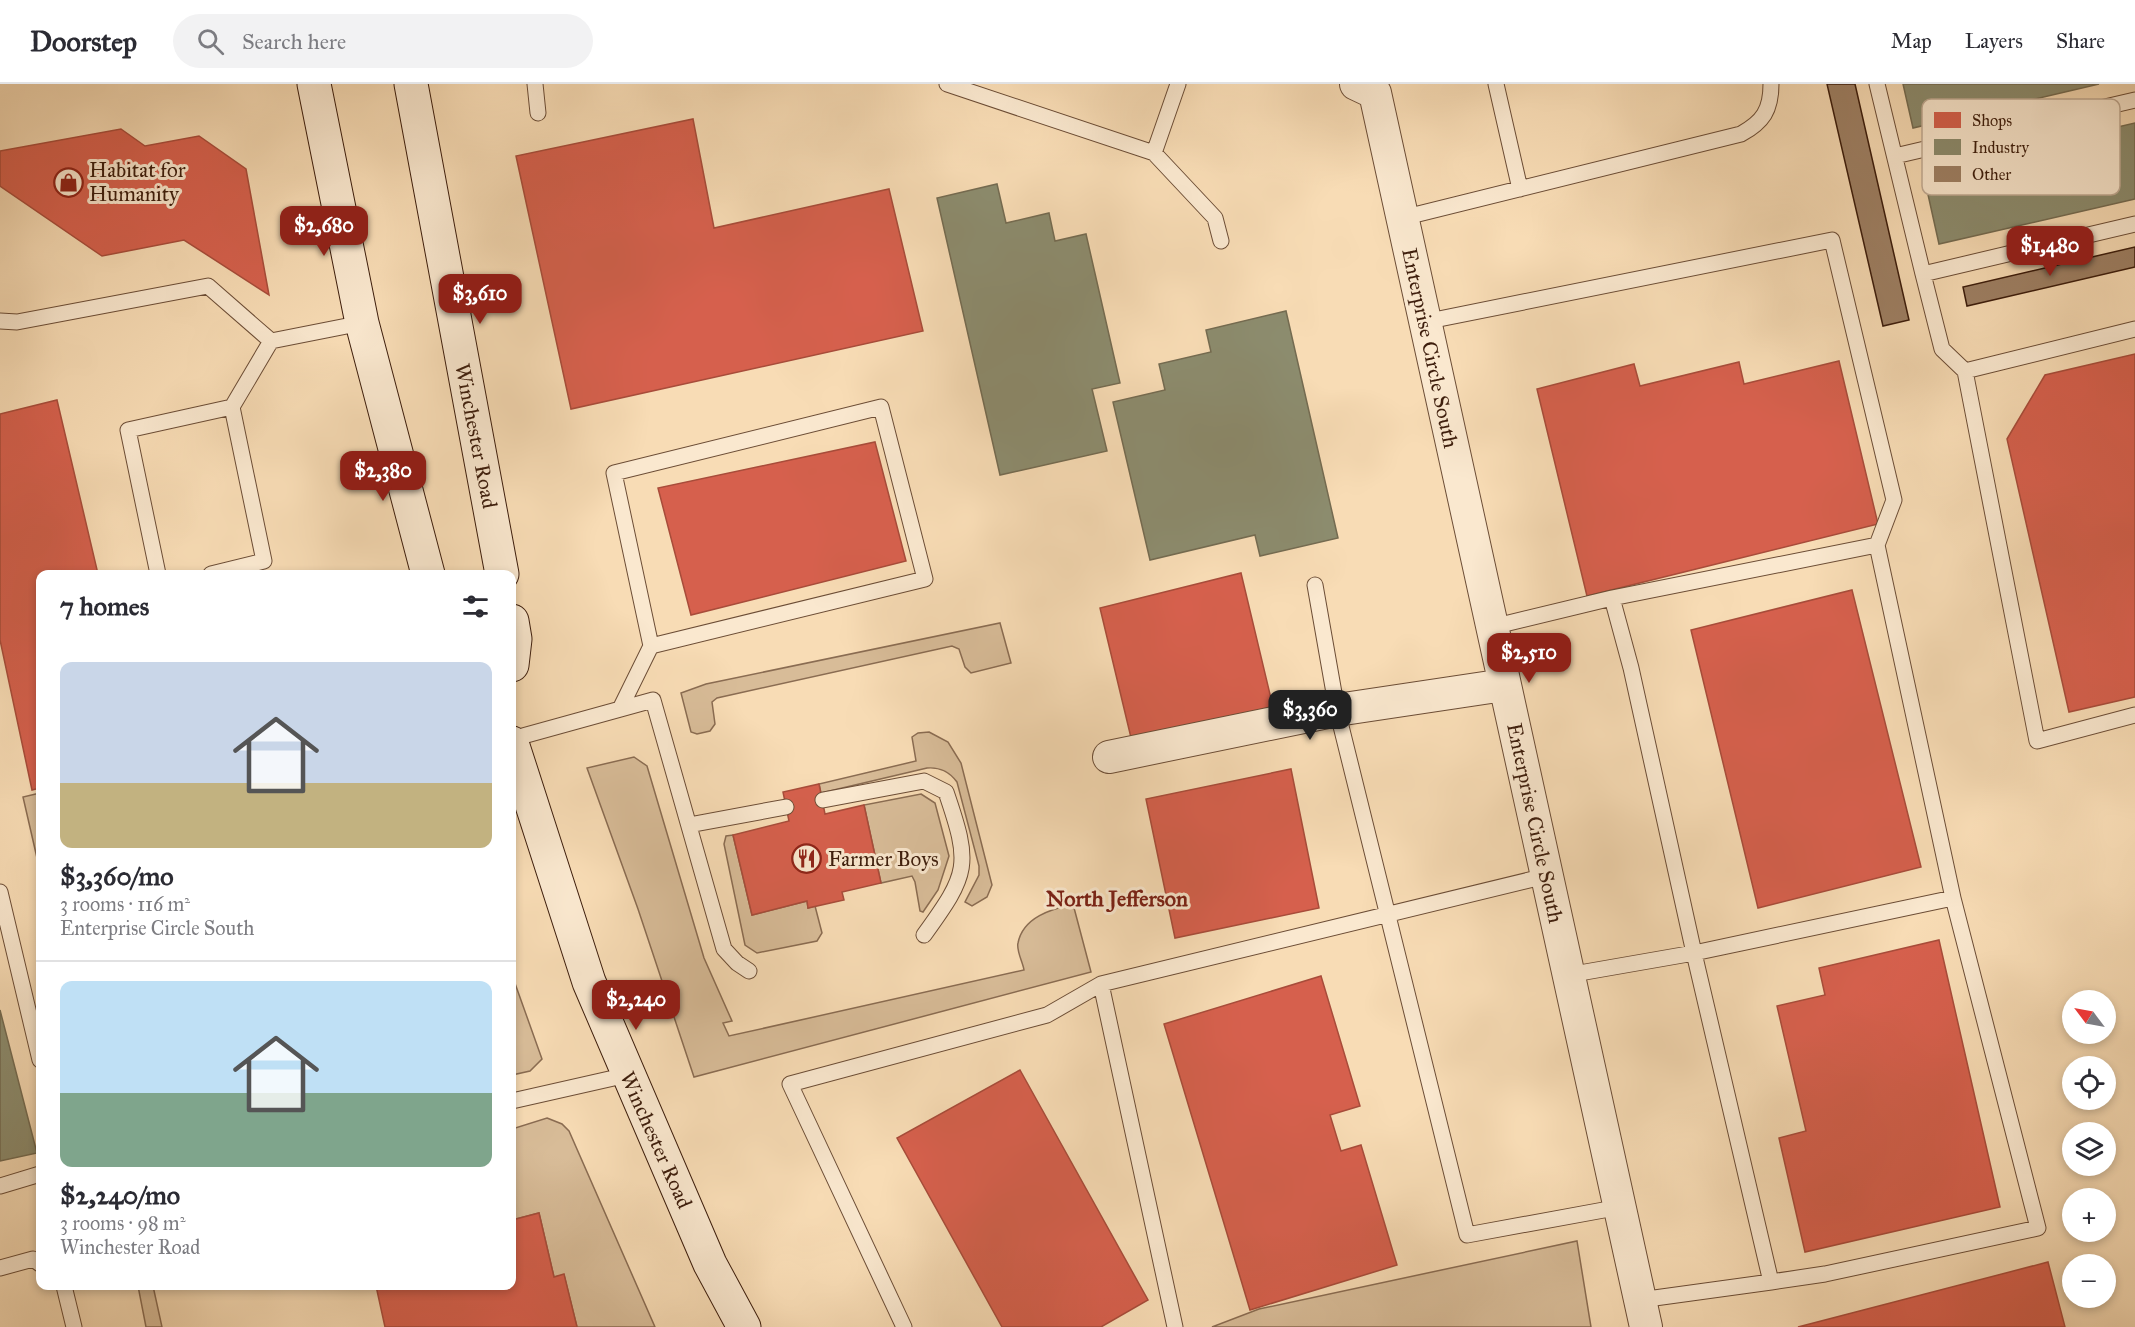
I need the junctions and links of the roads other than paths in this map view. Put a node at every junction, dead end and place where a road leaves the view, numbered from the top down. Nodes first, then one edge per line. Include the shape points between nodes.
1 (314, 84) edge
2 (411, 84) edge
3 (535, 84) edge
4 (947, 84) edge
5 (1178, 84) edge
6 (1496, 84) edge
7 (1771, 84) edge
8 (1877, 84) edge
9 (1372, 87) edge
10 (2135, 100) edge
11 (2120, 104) edge
12 (538, 113) dead end
13 (1922, 150) edge
14 (1154, 153) junction
15 (1895, 156) junction
16 (1520, 189) junction
17 (1402, 218) junction
18 (2135, 224) edge
19 (1221, 241) dead end
20 (1923, 274) junction
21 (0, 321) edge
22 (1424, 322) junction
23 (362, 323) junction
24 (2135, 329) edge
25 (271, 340) junction
26 (1965, 371) junction
27 (232, 407) junction
28 (1877, 545) junction
29 (157, 570) edge
30 (227, 570) edge
31 (427, 570) edge
32 (501, 570) edge
33 (1315, 585) dead end
34 (1612, 598) junction
35 (1492, 627) junction
36 (651, 646) junction
37 (1504, 685) junction
38 (620, 709) junction
39 (1336, 710) junction
40 (2135, 715) edge
41 (516, 740) edge
42 (516, 754) edge
43 (1109, 757) dead end
44 (823, 800) dead end
45 (786, 807) dead end
46 (689, 825) junction
47 (1546, 876) junction
48 (0, 892) edge
49 (1953, 898) junction
50 (1386, 914) junction
51 (924, 935) dead end
52 (1694, 953) junction
53 (749, 971) dead end
54 (1568, 975) junction
55 (1101, 984) junction
56 (36, 1043) edge
57 (627, 1075) junction
58 (516, 1100) edge
59 (36, 1175) edge
60 (0, 1186) edge
61 (1620, 1207) junction
62 (36, 1261) edge
63 (0, 1268) edge
64 (1771, 1282) junction
65 (65, 1290) edge
66 (1643, 1313) edge
67 (74, 1327) edge
68 (744, 1327) edge
69 (904, 1327) edge
70 (1175, 1327) edge

1 - 23 main road
2 - 32 main road, Winchester Road
3 - 12 lane
4 - 14 lane
5 - 14 lane
6 - 16 lane
7 - 16 lane via 1771,100 1759,124 1741,134
8 - 15 lane
9 - 17 street, Enterprise Circle South
10 - 11 lane
13 - 15 lane
14 - 19 lane via 1215,218
15 - 20 lane
16 - 17 lane
17 - 22 street, Enterprise Circle South
18 - 20 lane
20 - 26 lane via 1942,349
21 - 25 lane via 17,322 208,286
22 - 28 lane via 1832,240 1894,500
22 - 35 street, Enterprise Circle South
23 - 25 lane
23 - 31 main road
24 - 26 lane
25 - 27 lane
26 - 40 lane via 2037,741
27 - 29 lane via 128,430
27 - 30 lane via 264,561
28 - 34 lane
28 - 49 lane
33 - 39 lane
34 - 35 lane
34 - 52 lane
35 - 37 street, Enterprise Circle South
36 - 36 lane via 614,473 881,407 926,579
36 - 38 lane
37 - 39 street
37 - 47 street, Enterprise Circle South
38 - 41 lane
38 - 46 lane via 653,700
39 - 43 street
39 - 50 lane
42 - 57 main road, Winchester Road via 589,982
44 - 51 lane via 924,782 946,792 961,835 964,863 953,895
45 - 46 lane
46 - 53 lane via 724,949
47 - 50 lane
47 - 54 street, Enterprise Circle South
48 - 56 lane
49 - 52 lane
49 - 64 lane via 2038,1228 1825,1275
50 - 55 lane
50 - 61 lane via 1467,1234
52 - 54 lane
52 - 64 lane
54 - 61 street, Enterprise Circle South
55 - 69 lane via 1047,1015 790,1084
55 - 70 lane
57 - 58 lane
57 - 68 main road, Winchester Road via 710,1264
59 - 60 lane
61 - 66 street, Enterprise Circle South
62 - 63 lane
64 - 66 lane
65 - 67 lane

